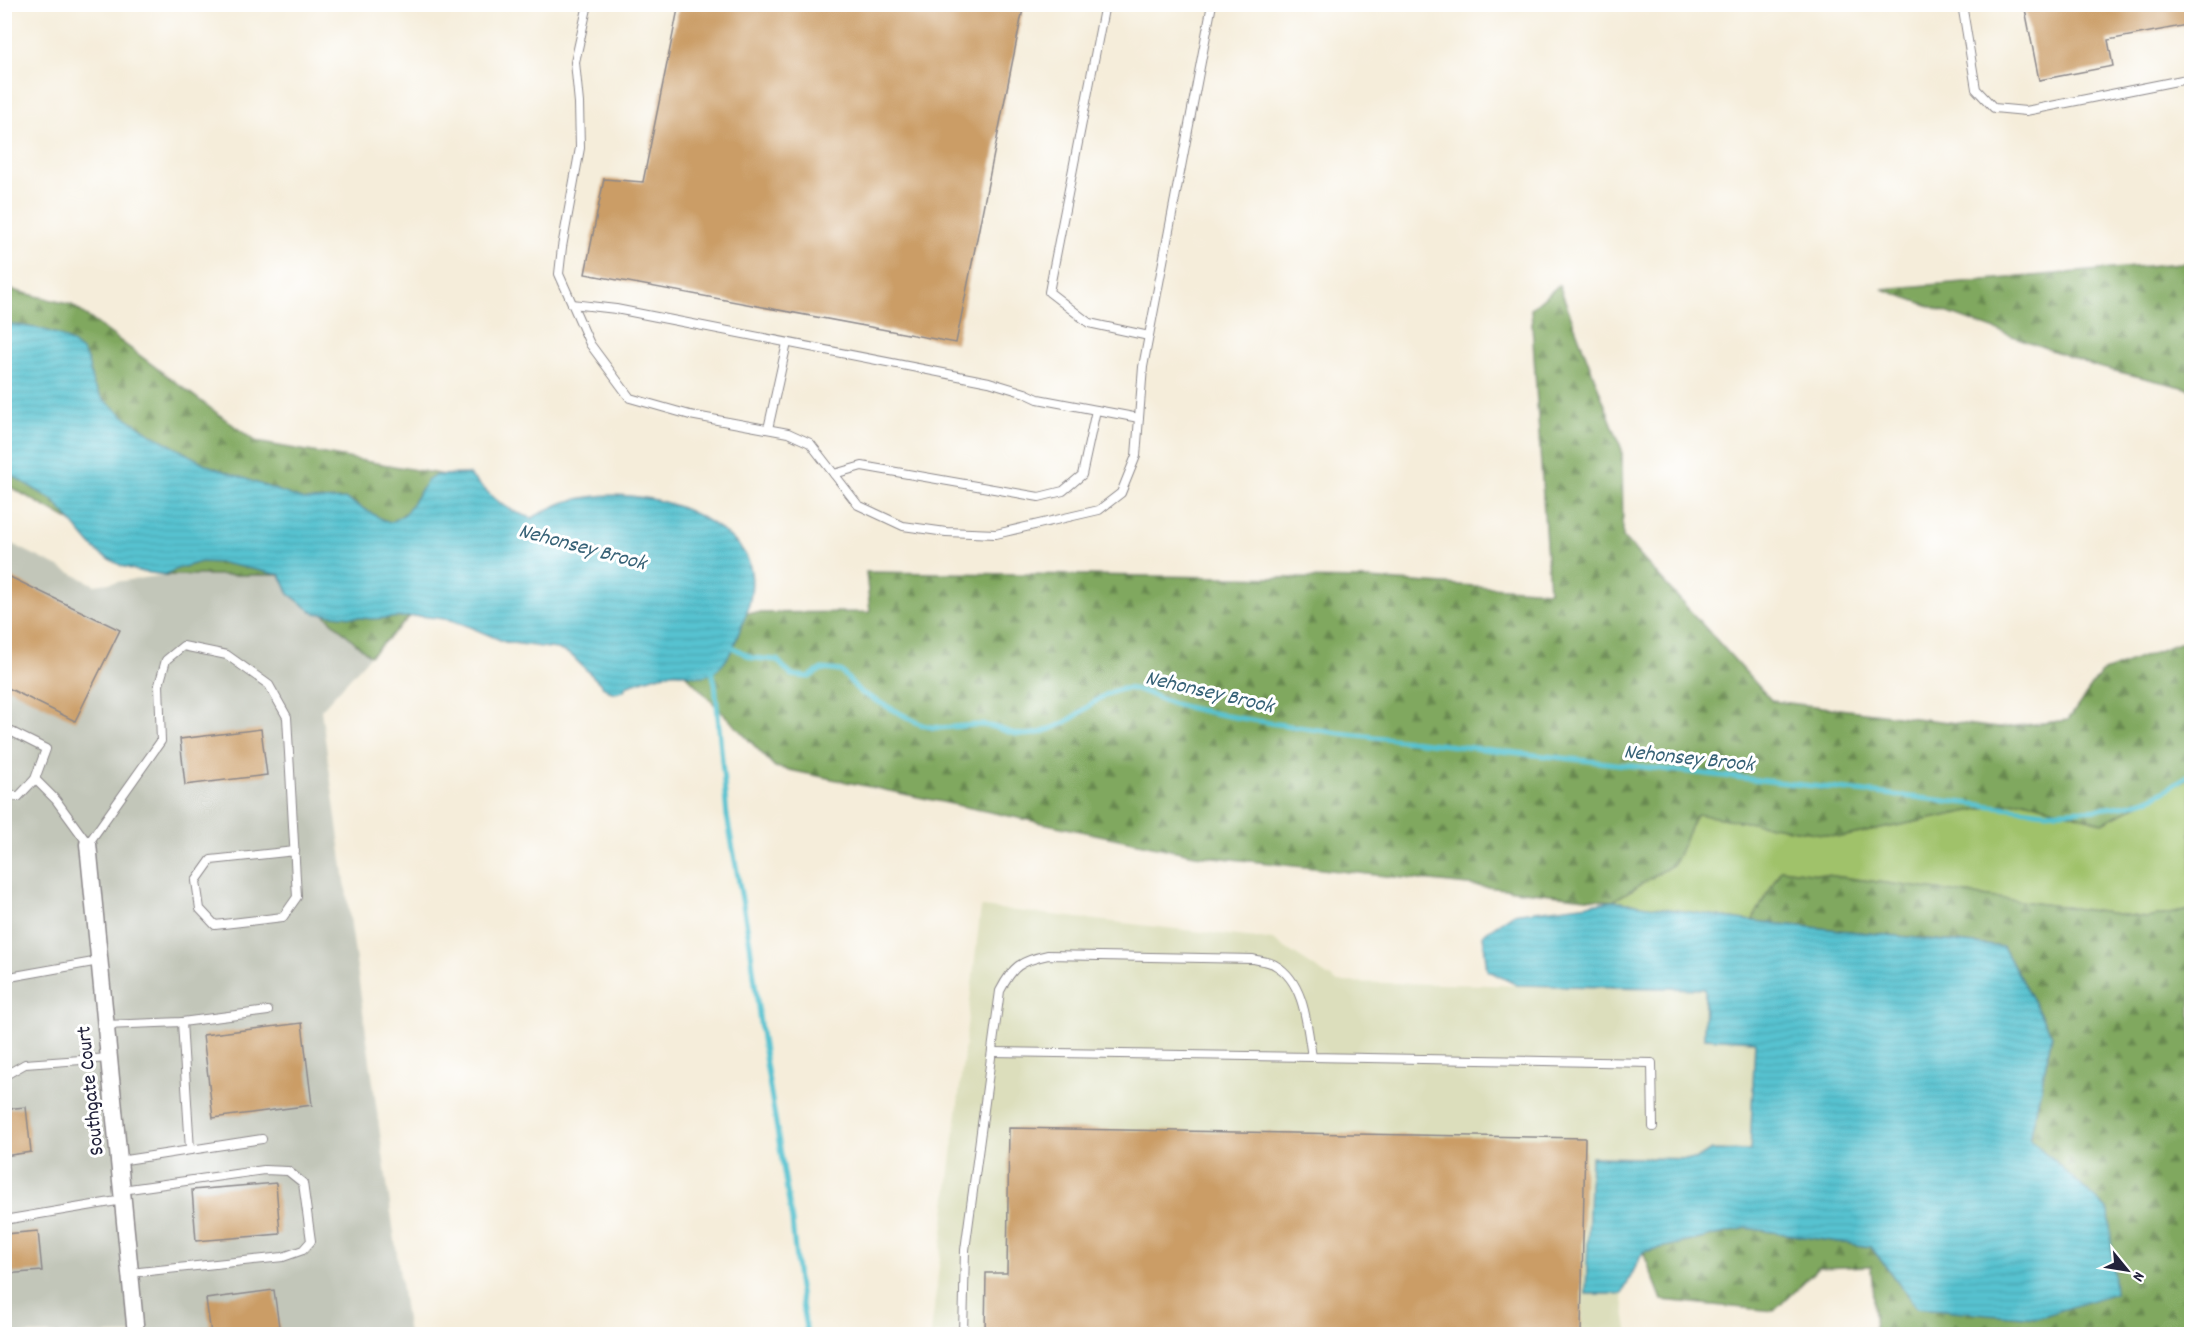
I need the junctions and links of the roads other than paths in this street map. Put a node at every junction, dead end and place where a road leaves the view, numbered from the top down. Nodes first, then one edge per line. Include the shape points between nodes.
1 (588, 4) edge
2 (1106, 4) edge
3 (1212, 4) edge
4 (1962, 4) edge
5 (2192, 78) edge
6 (572, 304) junction
7 (1149, 336) junction
8 (787, 343) junction
9 (1096, 410) junction
10 (1139, 418) junction
11 (768, 429) junction
12 (834, 474) junction
13 (4, 728) edge
14 (35, 779) junction
15 (4, 792) edge
16 (88, 844) junction
17 (295, 851) junction
18 (99, 961) junction
19 (4, 978) edge
20 (268, 1011) dead end
21 (182, 1022) junction
22 (105, 1025) junction
23 (992, 1052) junction
24 (1312, 1056) junction
25 (109, 1058) junction
26 (4, 1076) edge
27 (1653, 1127) dead end
28 (262, 1139) dead end
29 (190, 1150) junction
30 (119, 1161) junction
31 (122, 1195) junction
32 (4, 1220) edge
33 (130, 1273) junction
34 (136, 1335) edge
35 (963, 1335) edge

1 - 6 lane via 575,62 580,148 559,274
2 - 7 lane via 1049,292 1089,323
3 - 7 lane
4 - 5 lane via 1976,89 1994,108 2026,111
6 - 8 lane
6 - 11 lane via 590,344 630,398 690,415
7 - 10 lane
8 - 9 lane via 989,382 1038,399
8 - 11 lane
9 - 10 lane
9 - 12 lane via 1082,475 1063,491 1039,497 862,466
10 - 12 lane via 1136,456 1121,493 1099,510 996,534 903,526 858,505
11 - 12 lane via 810,443
13 - 14 lane via 46,749
14 - 15 lane via 18,797
14 - 16 lane via 56,800
16 - 17 lane via 161,741 159,685 166,660 183,646 227,655 269,686 287,717
16 - 18 street, Southgate Court
17 - 17 lane via 297,897 283,917 215,925 200,909 196,881 211,860
18 - 19 lane
18 - 22 street, Southgate Court
20 - 21 lane
21 - 22 lane
21 - 29 lane
22 - 25 street, Southgate Court
23 - 24 lane
23 - 24 lane via 1000,991 1010,971 1026,959 1048,955 1252,959 1274,964 1291,977 1300,998
23 - 35 lane via 965,1250
24 - 27 lane via 1653,1063
25 - 26 lane via 25,1064
25 - 30 street, Southgate Court
28 - 29 lane
29 - 30 lane
30 - 31 street, Southgate Court
31 - 32 lane
31 - 33 street, Southgate Court
31 - 33 lane via 264,1170 288,1171 303,1183 311,1241 303,1250 283,1257
33 - 34 street, Southgate Court

